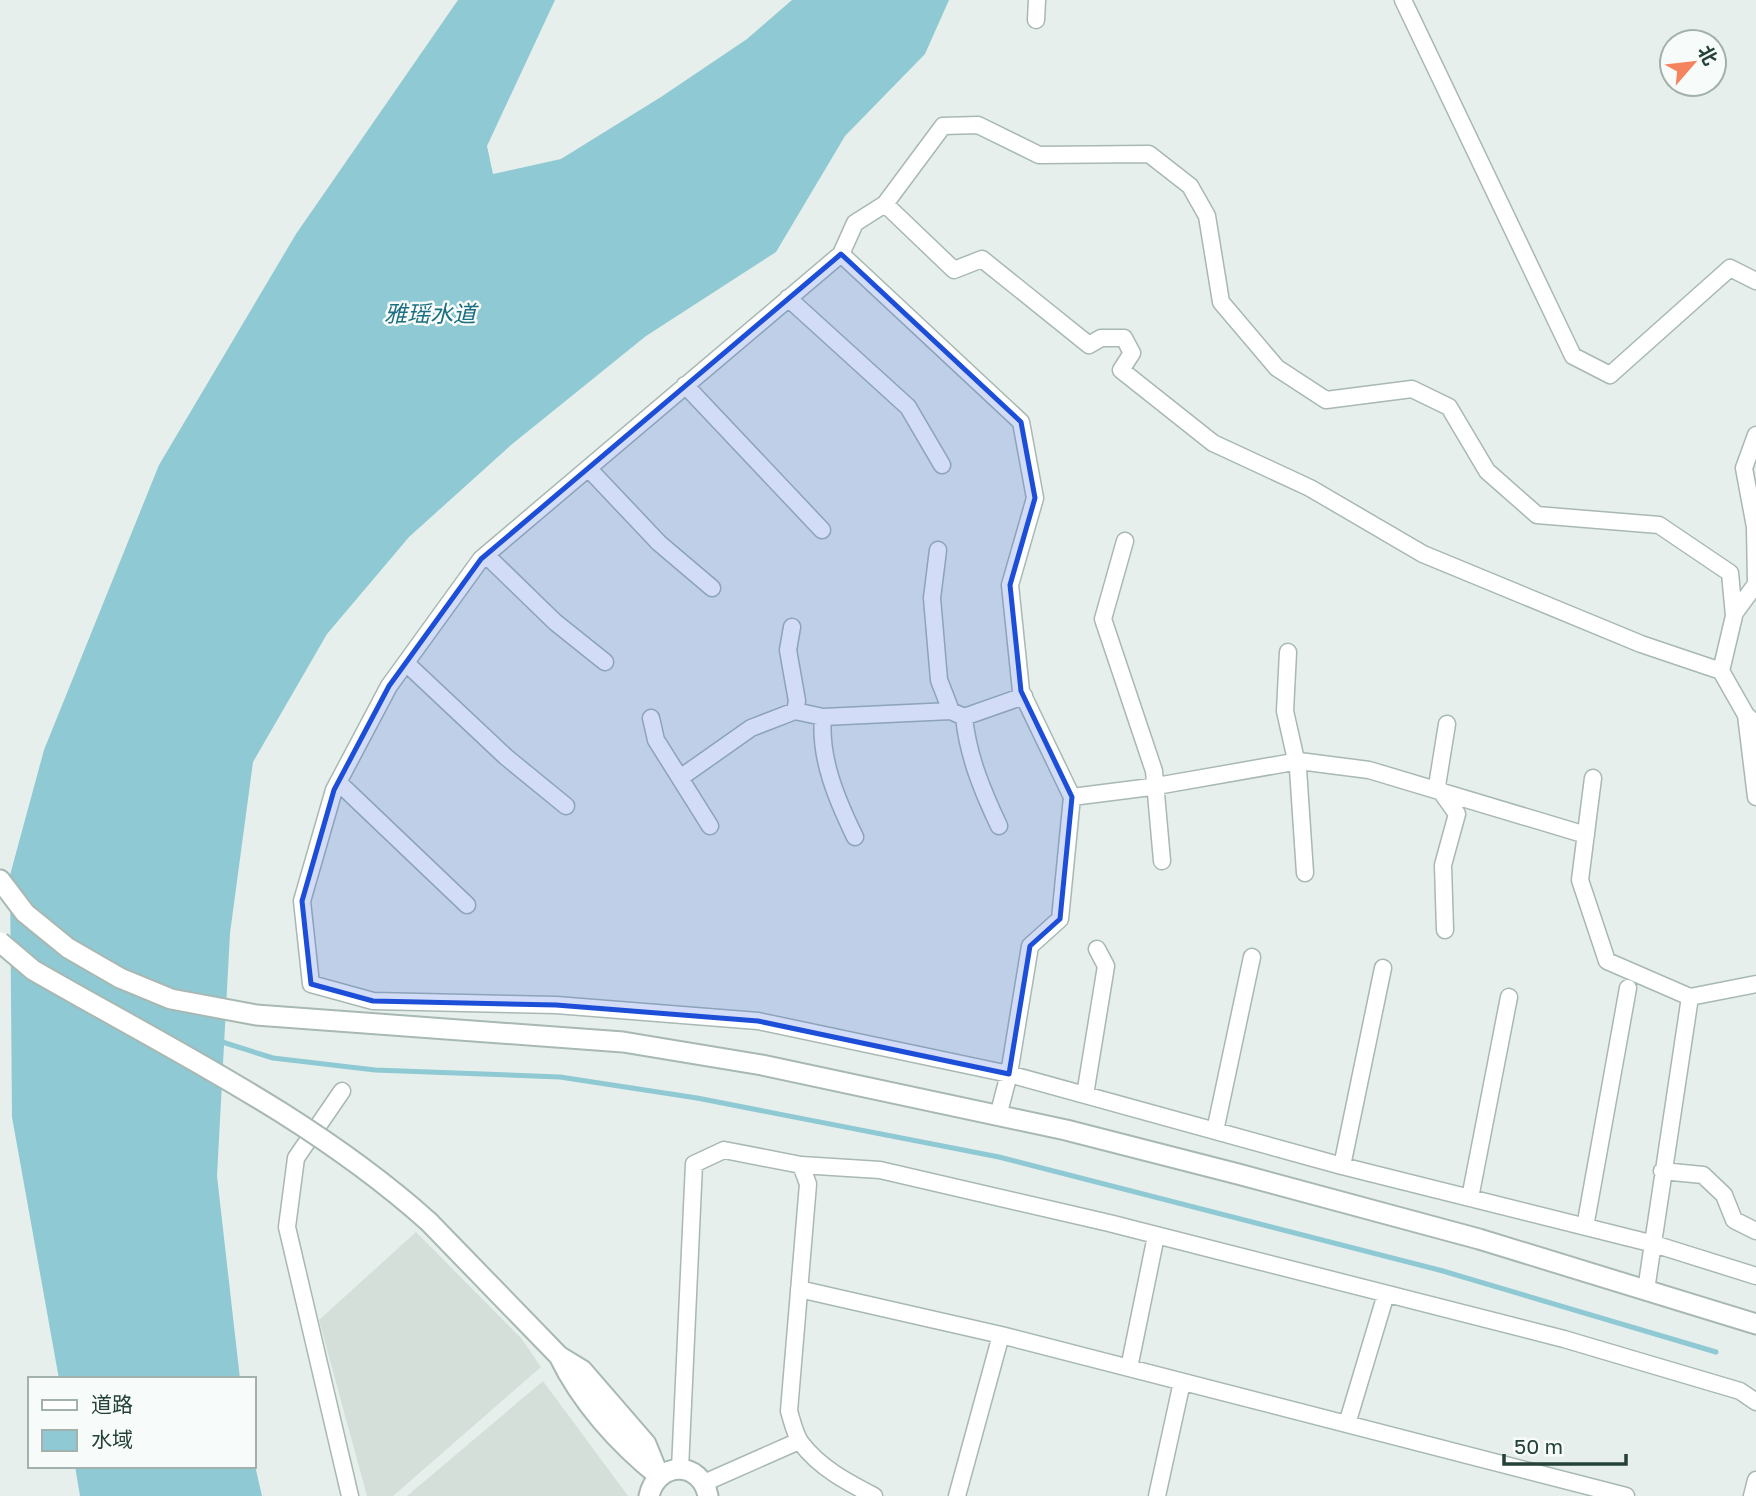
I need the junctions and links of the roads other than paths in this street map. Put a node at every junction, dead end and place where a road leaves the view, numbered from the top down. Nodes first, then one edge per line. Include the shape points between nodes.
1 (1037, 0) edge
2 (1403, 0) edge
3 (1036, 20) dead end
4 (885, 204) junction
5 (841, 254) junction
6 (1756, 281) edge
7 (788, 298) junction
8 (685, 385) junction
9 (1756, 435) edge
10 (942, 465) dead end
11 (588, 468) junction
12 (822, 530) dead end
13 (1125, 541) dead end
14 (937, 550) dead end
15 (486, 555) junction
16 (712, 587) dead end
17 (1734, 614) junction
18 (792, 627) dead end
19 (1288, 652) dead end
20 (606, 662) dead end
21 (406, 663) junction
22 (1721, 671) junction
23 (1024, 696) junction
24 (795, 711) junction
25 (958, 714) junction
26 (823, 717) junction
27 (651, 718) dead end
28 (1751, 719) edge
29 (1447, 724) dead end
30 (680, 778) junction
31 (1593, 778) dead end
32 (338, 782) junction
33 (1440, 790) junction
34 (1072, 796) junction
35 (1756, 797) edge
36 (566, 807) dead end
37 (710, 826) dead end
38 (999, 826) dead end
39 (1586, 835) junction
40 (855, 837) dead end
41 (1161, 861) dead end
42 (1305, 873) dead end
43 (0, 880) edge
44 (467, 905) dead end
45 (1445, 930) dead end
46 (0, 943) edge
47 (1097, 949) dead end
48 (1252, 957) dead end
49 (1383, 968) dead end
50 (1756, 984) edge
51 (1628, 988) dead end
52 (1509, 997) dead end
53 (1690, 997) junction
54 (1009, 1074) junction
55 (342, 1091) dead end
56 (1086, 1095) junction
57 (998, 1116) junction
58 (1215, 1131) junction
59 (801, 1165) junction
60 (1342, 1166) junction
61 (1662, 1171) junction
62 (1470, 1198) junction
63 (1585, 1227) junction
64 (1756, 1231) edge
65 (1156, 1236) junction
66 (1654, 1244) junction
67 (1756, 1276) edge
68 (799, 1289) junction
69 (1646, 1290) junction
70 (1386, 1294) junction
71 (1756, 1324) edge
72 (1001, 1335) junction
73 (1129, 1368) junction
74 (1182, 1382) junction
75 (1756, 1402) edge
76 (1348, 1424) junction
77 (799, 1441) junction
78 (680, 1469) junction
79 (659, 1476) junction
80 (1756, 1480) edge
81 (706, 1490) edge
82 (351, 1496) edge
83 (649, 1496) edge
84 (874, 1496) edge
85 (957, 1496) edge
86 (1157, 1496) edge
87 (1626, 1496) edge
88 (1752, 1496) edge

1 - 3 street
2 - 6 street via 1573,356 1611,374 1730,268
4 - 5 street via 855,223
4 - 17 street via 943,126 978,125 1039,155 1149,154 1190,186 1207,216 1221,302 1277,368 1326,400 1412,389 1449,407 1486,471 1537,515 1659,525 1730,573
4 - 22 street via 954,270 982,259 1089,345 1101,338 1124,338 1132,353 1121,370 1213,443 1310,488 1423,554
5 - 7 street
5 - 23 street via 1021,422 1035,498 1010,585
7 - 8 street
7 - 10 street via 908,407
8 - 11 street
8 - 12 street
9 - 17 street via 1744,468 1755,527 1756,584
11 - 15 street
11 - 16 street via 659,543
13 - 41 street via 1103,619 1154,771
14 - 25 street via 932,598 939,680
15 - 20 street via 555,622
15 - 21 street
17 - 22 street
18 - 24 street via 788,650
19 - 42 street via 1285,711 1298,769
21 - 32 street
21 - 36 street
22 - 28 street
23 - 25 street
23 - 34 street
24 - 26 street
24 - 30 street via 751,728
25 - 26 street
25 - 38 street
26 - 40 street via 821,736 837,799
27 - 30 street via 656,740
28 - 35 street
29 - 33 street
30 - 37 street
31 - 39 street
32 - 44 street
32 - 54 street via 302,901 311,984 373,1001 556,1004 758,1021
33 - 34 street via 1369,770 1299,761
33 - 39 street
33 - 45 street via 1457,814 1443,865
34 - 54 street via 1060,919 1030,946
39 - 53 street via 1580,880 1607,961
43 - 57 street via 25,913 68,948 120,978 171,999 256,1015 623,1042 762,1065
46 - 79 street, bridge via 33,970 327,1142 393,1190 559,1356 582,1370 646,1444
47 - 56 street via 1106,965
48 - 58 street
49 - 60 street
50 - 53 street
51 - 63 street
52 - 62 street
53 - 61 street
54 - 56 street
54 - 57 street
55 - 82 street via 296,1157 287,1227
56 - 58 street
57 - 69 street via 1479,1239
58 - 60 street
59 - 65 street via 880,1170
59 - 68 street via 808,1184
59 - 78 street via 724,1150 694,1164
60 - 62 street
61 - 64 street via 1703,1175 1724,1195 1734,1220
61 - 66 street
62 - 63 street
63 - 66 street
65 - 70 street
65 - 73 street
66 - 67 street
66 - 69 street
68 - 72 street
68 - 77 street via 789,1411
69 - 71 street
70 - 75 street via 1564,1339 1740,1391
70 - 76 street
72 - 73 street
72 - 85 street
73 - 74 street
74 - 76 street
74 - 86 street
76 - 87 street
77 - 81 street
77 - 84 street via 845,1482
78 - 79 street
78 - 81 street via 697,1476
79 - 83 street
80 - 88 street

